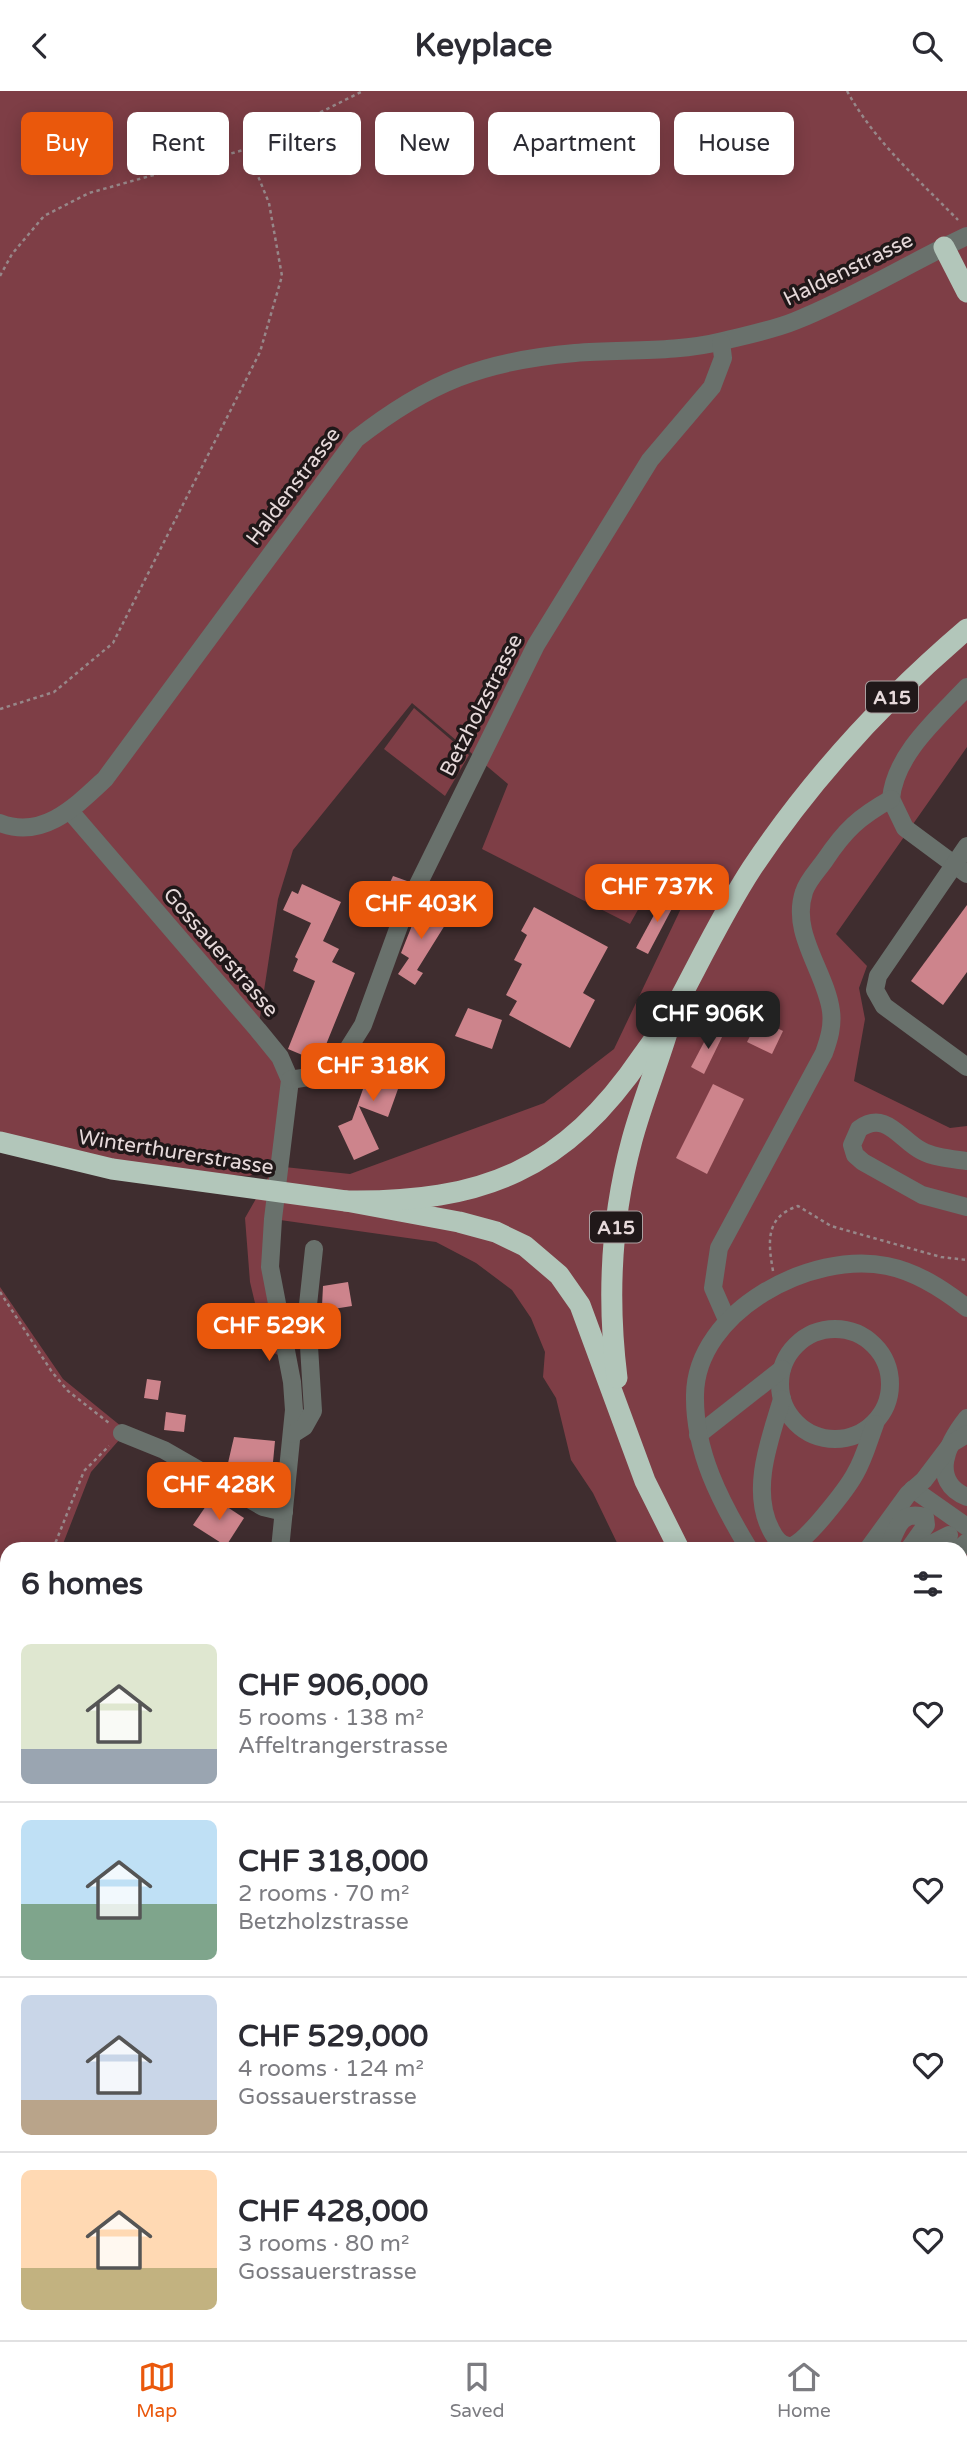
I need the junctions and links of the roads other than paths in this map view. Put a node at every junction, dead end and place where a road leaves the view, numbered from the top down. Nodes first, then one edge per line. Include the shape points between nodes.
1 (966, 231) edge
2 (944, 247) junction
3 (967, 292) edge
4 (721, 342) junction
5 (967, 618) edge
6 (967, 629) edge
7 (930, 660) junction
8 (967, 687) edge
9 (891, 799) junction
10 (70, 811) junction
11 (0, 823) edge
12 (967, 846) edge
13 (960, 869) edge
14 (677, 1005) junction
15 (964, 1061) edge
16 (290, 1080) junction
17 (0, 1142) edge
18 (967, 1161) edge
19 (346, 1201) junction
20 (967, 1207) edge
21 (314, 1249) dead end
22 (967, 1308) edge
23 (727, 1320) junction
24 (782, 1369) junction
25 (782, 1399) junction
26 (967, 1418) edge
27 (876, 1421) junction
28 (121, 1433) road end
29 (293, 1434) junction
30 (967, 1434) edge
31 (698, 1435) junction
32 (948, 1449) junction
33 (635, 1455) junction
34 (913, 1489) junction
35 (967, 1497) edge
36 (284, 1512) junction
37 (932, 1513) junction
38 (964, 1525) edge
39 (281, 1542) edge
40 (675, 1542) edge
41 (745, 1542) edge
42 (769, 1542) edge
43 (800, 1542) edge
44 (873, 1542) edge
45 (891, 1542) edge
46 (913, 1542) edge
47 (933, 1542) edge
48 (953, 1542) edge
49 (956, 1542) edge

1 - 2 street, Haldenstrasse
2 - 3 highway
2 - 4 street, Haldenstrasse via 793,322
4 - 10 street, Haldenstrasse via 519,360 447,380 396,408 356,439 105,779
4 - 16 street, Betzholzstrasse via 723,358 712,387 650,460 530,656 402,915 363,1025 333,1073
5 - 7 highway
6 - 7 highway, A15
7 - 14 highway, A15 via 832,761 779,830 728,907
8 - 9 street via 901,764 892,782
9 - 13 street via 905,828
9 - 23 street via 859,816 804,891 803,932 828,996 831,1033 719,1248 713,1288
10 - 11 street via 43,826 13,828
10 - 16 street, Gossauerstrasse via 258,1030 280,1057
12 - 13 street
13 - 15 street via 878,976 875,990 884,1006
14 - 19 highway, A15 via 625,1082 591,1122 545,1157 472,1188 419,1199
14 - 33 highway, A15 via 632,1142 615,1233 612,1332
16 - 29 street via 270,1267 292,1382
17 - 19 highway, Winterthurerstrasse / A15 via 112,1170
18 - 20 street via 922,1151 883,1123 865,1124 854,1136 855,1155 863,1162 922,1195
19 - 33 highway, A15 via 496,1232 525,1246 559,1275 580,1305
21 - 29 street via 307,1314 313,1411 304,1427
22 - 23 street via 924,1279 886,1266 829,1267 775,1285
23 - 31 street via 705,1356 695,1392
24 - 25 street
24 - 27 street via 794,1348 814,1334 838,1329 862,1336 880,1353 889,1375 888,1400
24 - 31 street
25 - 27 street via 797,1424 823,1438 851,1437
25 - 42 street via 766,1452 762,1492
26 - 32 street
27 - 43 street via 855,1475
28 - 36 street via 164,1450 263,1507
29 - 36 street
30 - 32 street
31 - 41 street via 711,1477
32 - 34 street
32 - 35 street via 943,1465 947,1481
33 - 40 highway, A15
34 - 37 street
34 - 44 street
36 - 39 street
37 - 38 street
37 - 45 street via 901,1519
37 - 46 street
38 - 49 street
47 - 48 street via 949,1535

